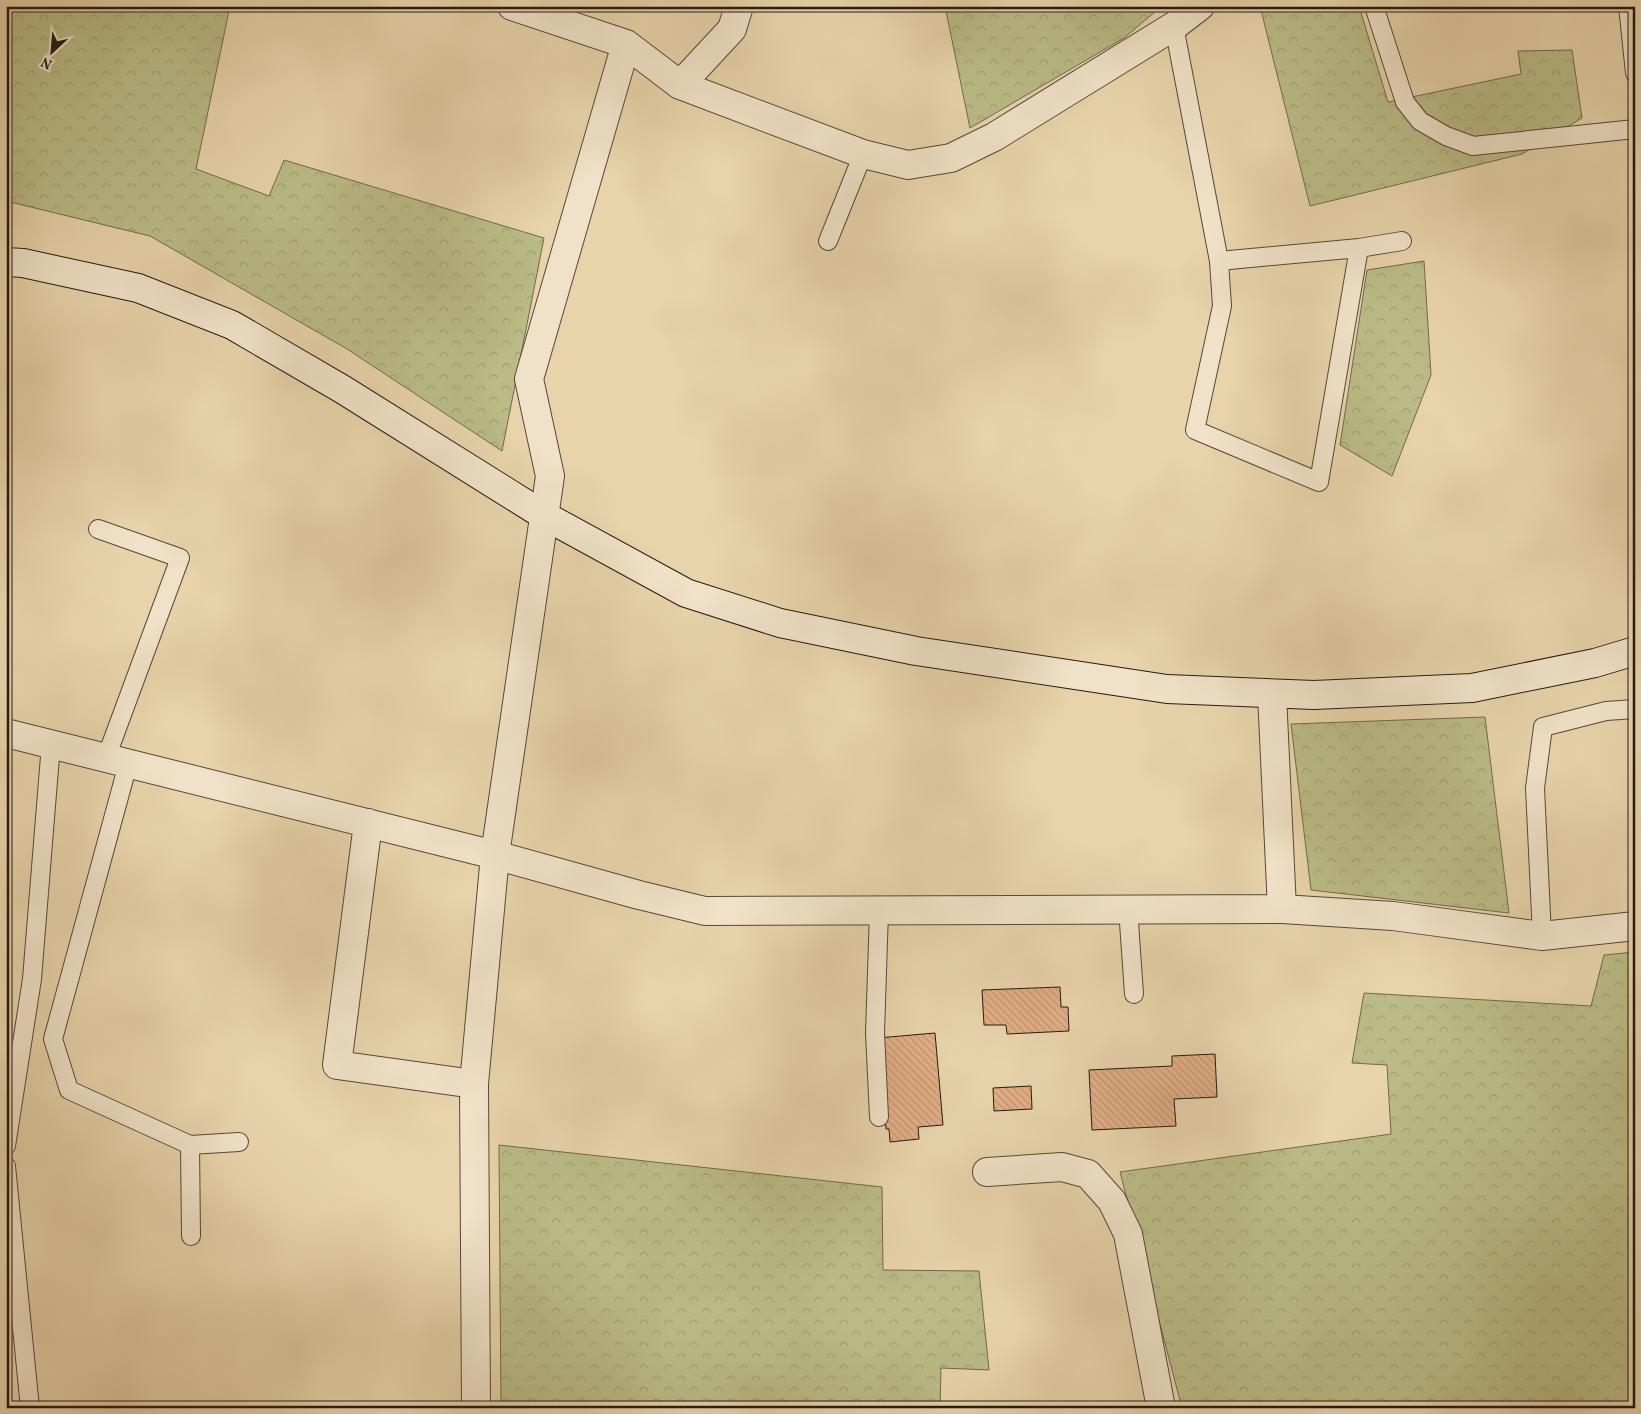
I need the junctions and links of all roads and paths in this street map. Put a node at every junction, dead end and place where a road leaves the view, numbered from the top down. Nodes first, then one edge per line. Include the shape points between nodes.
1 (512, 6) edge
2 (739, 6) edge
3 (1200, 6) edge
4 (1374, 6) edge
5 (1628, 6) edge
6 (1174, 26) junction
7 (626, 44) junction
8 (1635, 73) edge
9 (680, 85) junction
10 (1635, 129) edge
11 (863, 154) junction
12 (828, 241) dead end
13 (1402, 241) dead end
14 (1360, 248) junction
15 (1219, 261) junction
16 (6, 262) edge
17 (545, 516) junction
18 (98, 529) dead end
19 (1635, 651) edge
20 (1272, 694) junction
21 (1635, 709) edge
22 (6, 733) edge
23 (51, 744) junction
24 (117, 761) junction
25 (368, 823) junction
26 (495, 855) junction
27 (1128, 908) junction
28 (1282, 909) junction
29 (879, 911) junction
30 (1635, 926) edge
31 (1542, 936) junction
32 (1134, 994) dead end
33 (474, 1084) junction
34 (878, 1117) dead end
35 (239, 1142) dead end
36 (190, 1145) junction
37 (6, 1146) edge
38 (6, 1166) edge
39 (987, 1172) dead end
40 (191, 1236) dead end
41 (30, 1408) edge
42 (476, 1408) edge
43 (1162, 1408) edge

1 - 7 street
2 - 9 street via 732,29
3 - 6 street
4 - 10 lane via 1405,102 1420,121 1446,136 1473,146
5 - 8 lane
6 - 11 street via 994,137 951,158 908,165
6 - 15 lane
7 - 9 street
7 - 17 street via 529,379 550,476
9 - 11 street
11 - 12 lane
13 - 14 lane
14 - 15 lane
14 - 15 lane via 1319,482 1195,430 1222,306
16 - 17 street via 138,288 232,324
17 - 20 street via 686,593 780,623 916,651 1167,690
17 - 26 street
18 - 24 lane via 180,558
19 - 20 street via 1595,663 1472,688 1314,696
20 - 28 street
21 - 31 lane via 1606,710 1543,727 1535,788
22 - 23 street
23 - 24 street
23 - 37 lane via 32,979
24 - 25 street
24 - 36 lane via 53,1039 69,1090
25 - 26 street
25 - 33 street via 337,1065
26 - 29 street via 705,911
26 - 33 street
27 - 28 street
27 - 29 street
27 - 32 lane
28 - 31 street via 1393,916
29 - 34 lane via 874,1033
30 - 31 street
33 - 42 street
35 - 36 lane
36 - 40 lane
38 - 41 lane
39 - 43 street via 1062,1168 1088,1174 1112,1201 1128,1234

